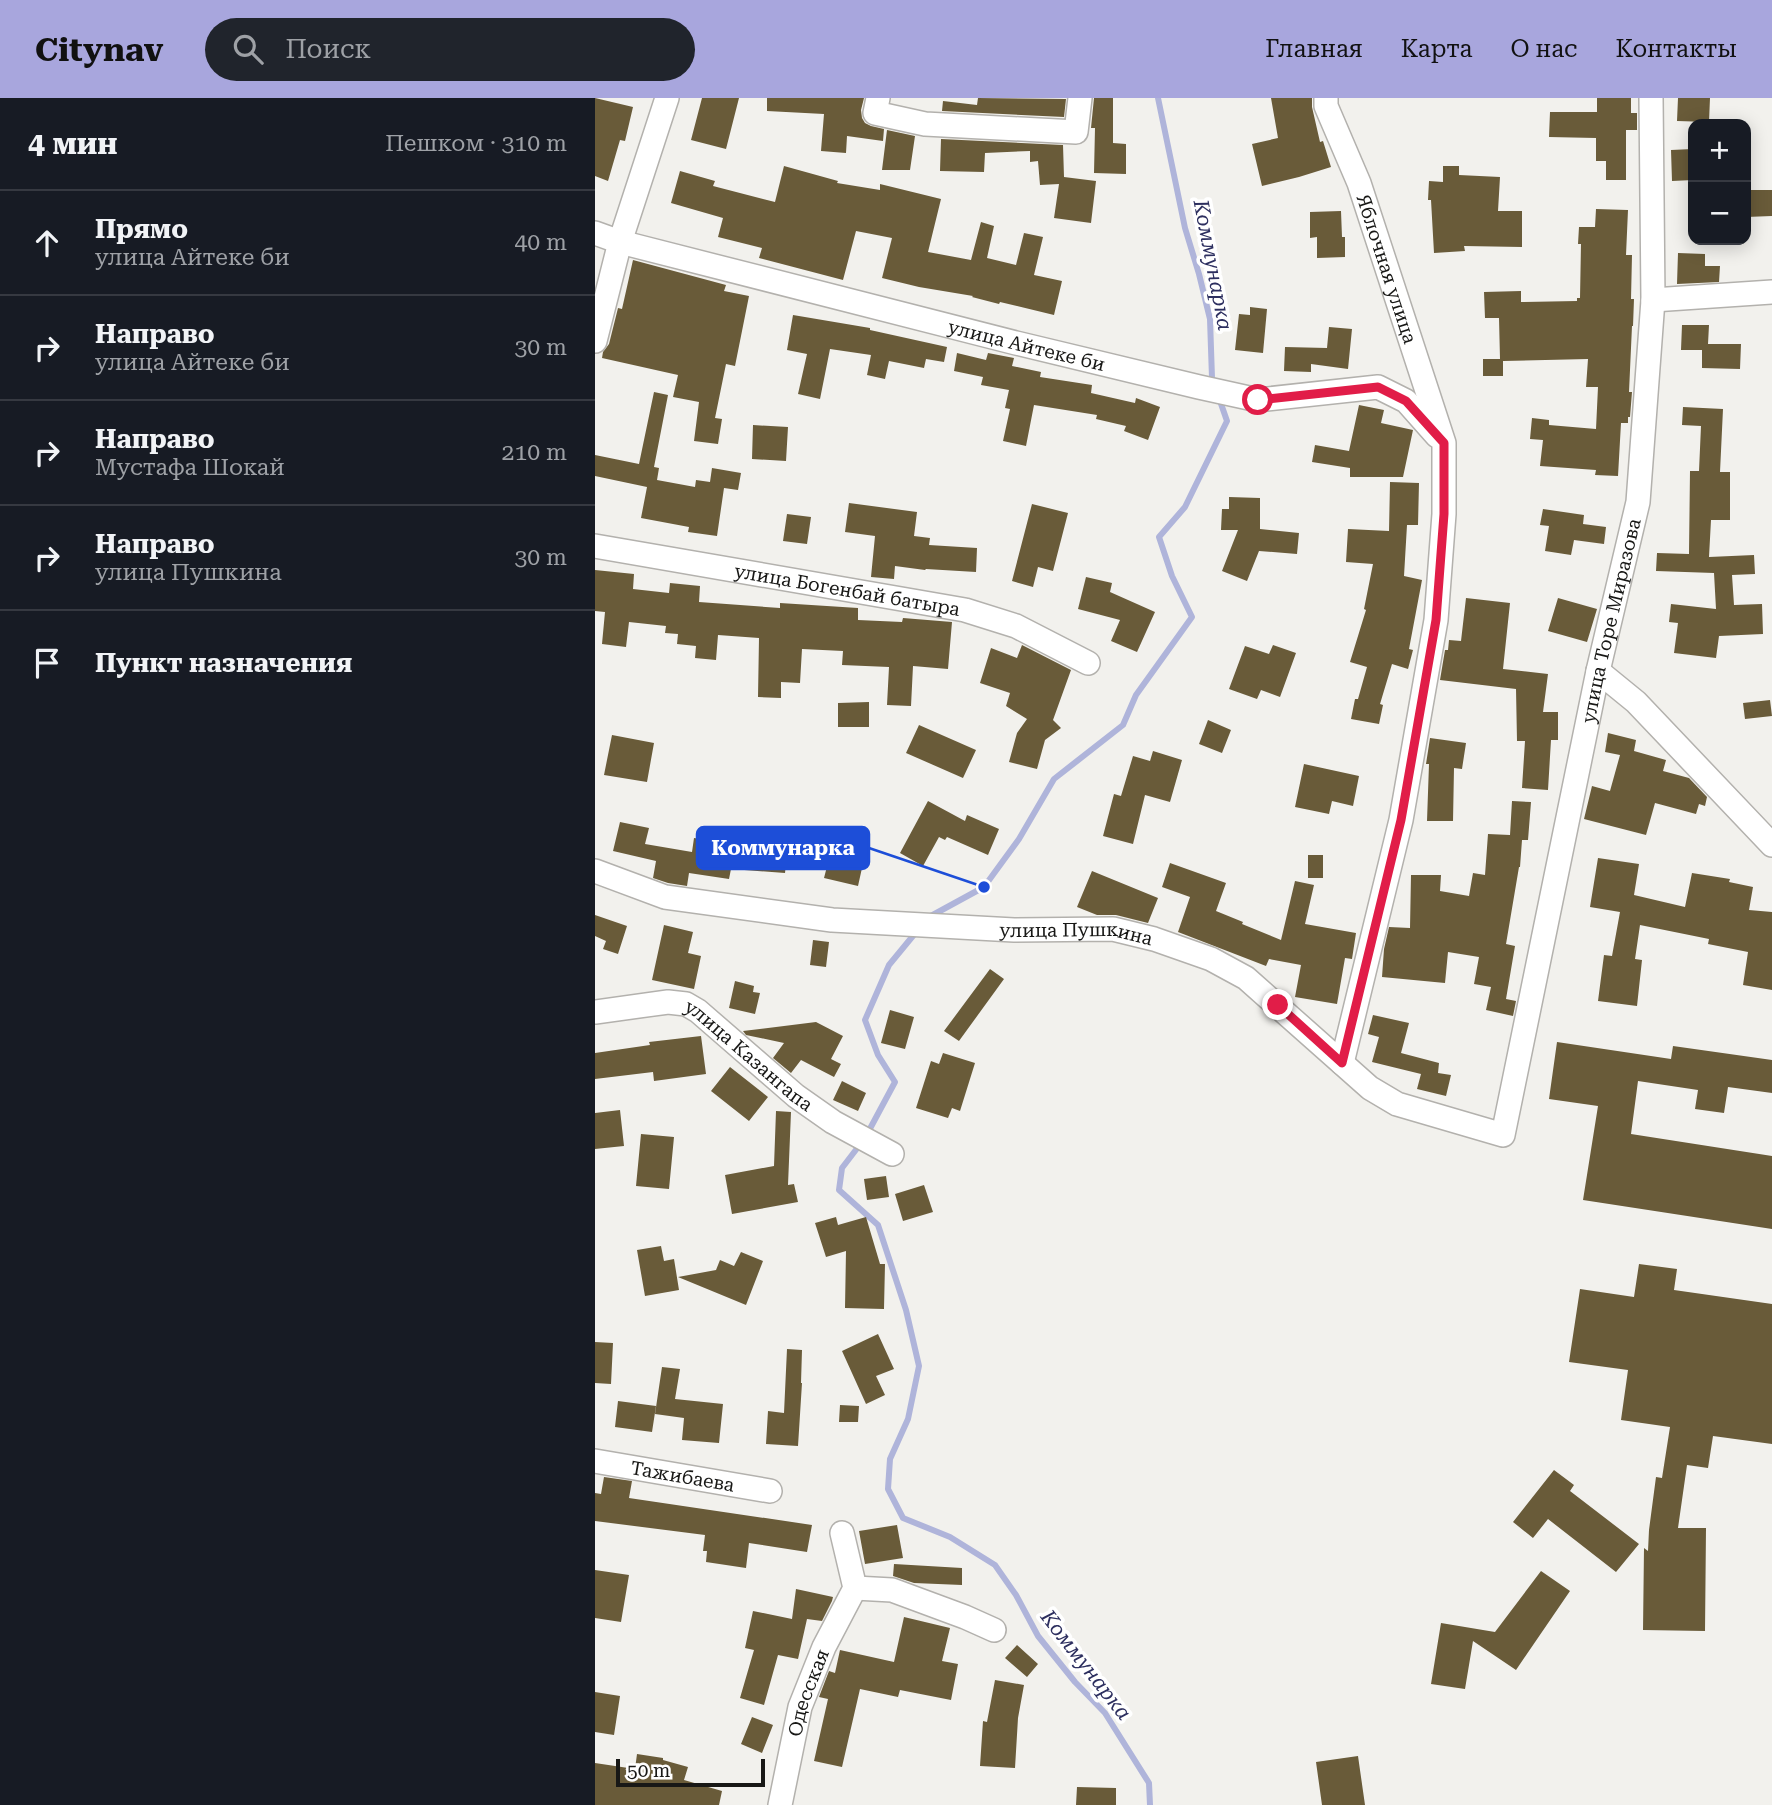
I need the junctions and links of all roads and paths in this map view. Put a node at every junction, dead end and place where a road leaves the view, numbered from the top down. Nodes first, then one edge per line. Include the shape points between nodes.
1 (667, 98) edge
2 (878, 98) edge
3 (1080, 98) edge
4 (1326, 98) edge
5 (1651, 98) edge
6 (595, 233) edge
7 (620, 242) junction
8 (1772, 292) edge
9 (1653, 300) junction
10 (595, 341) edge
11 (1444, 443) junction
12 (595, 546) edge
13 (1088, 663) dead end
14 (1598, 671) junction
15 (1772, 845) edge
16 (595, 871) edge
17 (595, 1012) edge
18 (1342, 1063) junction
19 (1503, 1135) joint
20 (875, 1145) dead end
21 (595, 1461) edge
22 (770, 1491) dead end
23 (842, 1533) dead end
24 (855, 1588) junction
25 (994, 1630) dead end
26 (780, 1805) edge

1 - 7 street
2 - 3 street via 876,113 925,124 1076,132
4 - 11 street, Яблочная улица via 1359,183
5 - 9 street, улица Торе Миразова
6 - 7 street, улица Айтеке би
7 - 10 street
7 - 11 street, улица Айтеке би via 1258,400 1378,387 1406,401
8 - 9 street
9 - 14 street, улица Торе Миразова via 1638,502
11 - 18 street, Яблочная улица via 1436,620 1401,820
12 - 13 street, улица Богенбай батыра via 965,610 1016,626
14 - 15 street via 1636,702
14 - 19 street, улица Торе Миразова
16 - 18 street, улица Пушкина via 666,897 832,920 1014,930 1113,929 1154,939 1211,959 1246,978
17 - 20 street, улица Казангапа via 668,1002 686,1004 796,1096
18 - 19 street, улица Пушкина via 1397,1104
21 - 22 street, Тажибаева
23 - 24 street
24 - 25 street via 892,1590
24 - 26 street, Одесская via 800,1707

